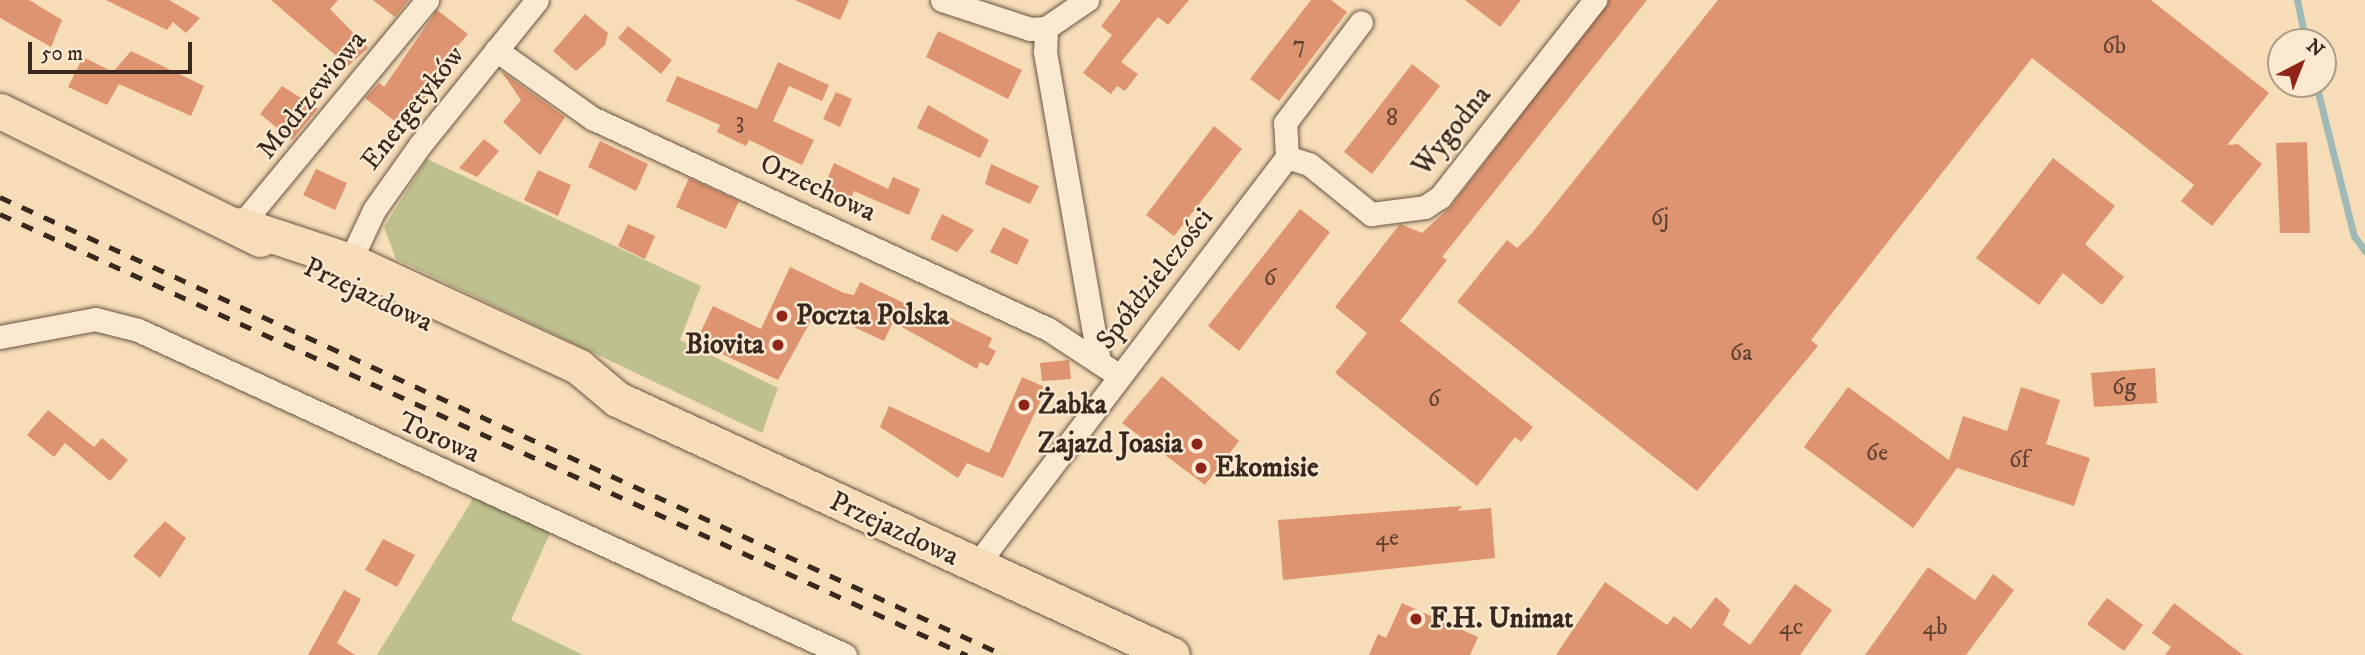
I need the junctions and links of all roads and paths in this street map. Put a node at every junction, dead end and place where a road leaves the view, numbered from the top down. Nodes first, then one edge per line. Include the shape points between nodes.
1 (427, 0) edge
2 (537, 0) edge
3 (942, 0) edge
4 (1087, 0) edge
5 (1595, 0) edge
6 (1361, 22) dead end
7 (1046, 28) junction
8 (496, 50) junction
9 (0, 111) edge
10 (1287, 157) junction
11 (241, 225) junction
12 (350, 261) junction
13 (0, 337) edge
14 (1099, 360) junction
15 (1118, 374) junction
16 (617, 399) junction
17 (975, 567) junction
18 (845, 655) edge
19 (1172, 655) edge

1 - 11 street, Modrzewiowa
2 - 8 street, Energetyków
3 - 7 street via 992,20
4 - 7 street
5 - 10 street, Wygodna via 1440,197 1425,207 1371,214 1309,164
6 - 10 street via 1285,123
7 - 14 street via 1045,52
8 - 12 street, Energetyków via 374,210
8 - 14 street, Orzechowa via 592,118 1048,329
9 - 11 main road, Przejazdowa
10 - 15 street, Spółdzielczości
11 - 12 main road, Przejazdowa
11 - 16 main road, Przejazdowa via 281,254 448,333 578,393
12 - 16 main road, Przejazdowa via 579,367
13 - 18 street, Torowa via 95,319 138,330
14 - 15 street, Orzechowa
15 - 17 street, Spółdzielczości
16 - 17 main road, Przejazdowa
17 - 19 main road, Przejazdowa

